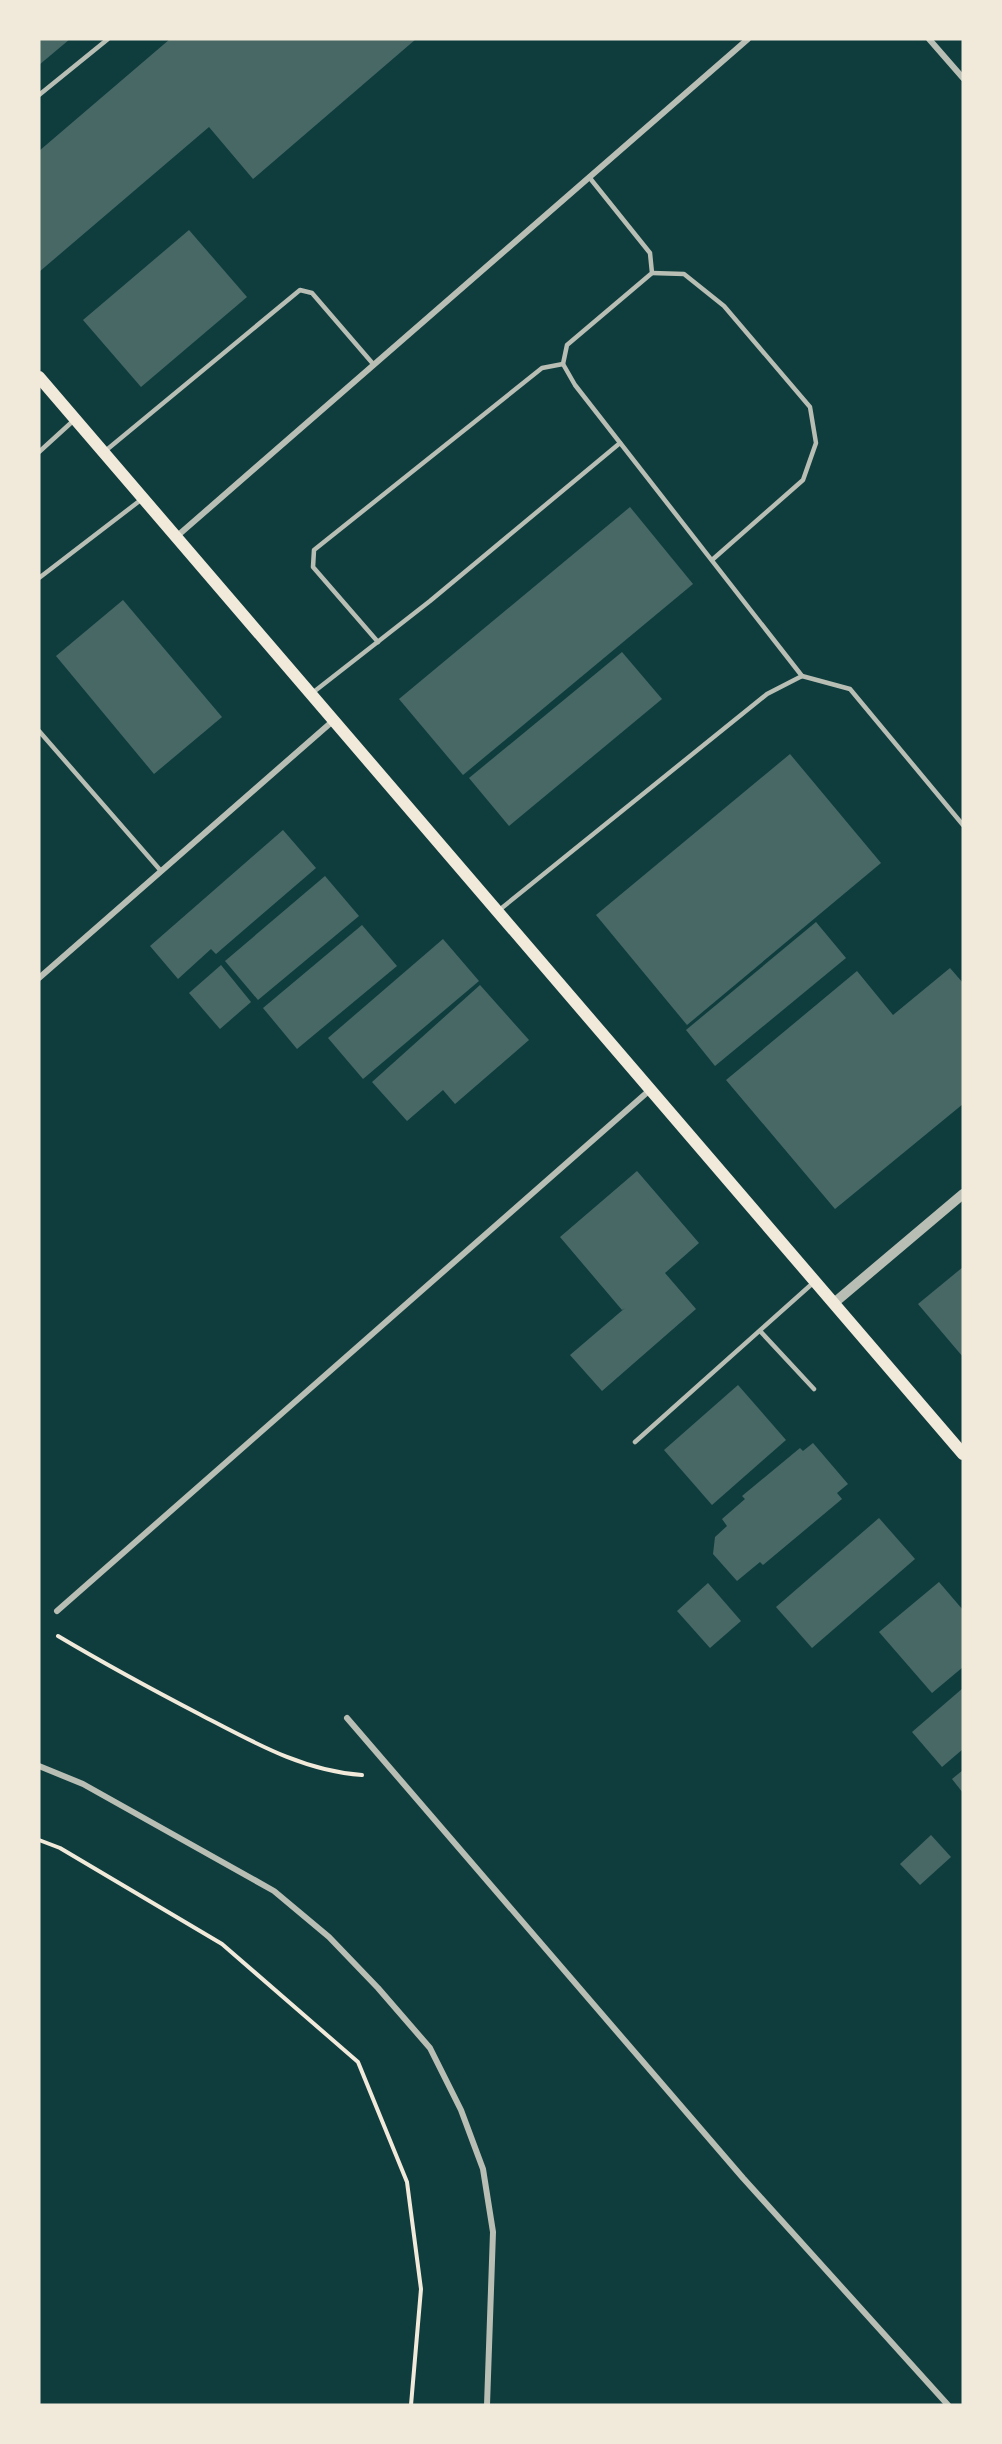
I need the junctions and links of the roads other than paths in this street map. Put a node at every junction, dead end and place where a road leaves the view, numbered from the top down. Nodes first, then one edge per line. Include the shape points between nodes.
1 (108, 39) edge
2 (748, 39) edge
3 (929, 39) edge
4 (963, 78) edge
5 (39, 95) edge
6 (589, 177) junction
7 (652, 273) junction
8 (563, 364) junction
9 (374, 365) junction
10 (39, 377) edge
11 (75, 419) junction
12 (620, 443) junction
13 (39, 452) edge
14 (104, 452) junction
15 (143, 498) junction
16 (176, 537) junction
17 (712, 560) junction
18 (39, 578) edge
19 (378, 642) junction
20 (802, 676) junction
21 (311, 694) junction
22 (334, 720) junction
23 (39, 731) edge
24 (963, 825) edge
25 (161, 871) junction
26 (498, 910) junction
27 (39, 978) edge
28 (651, 1089) junction
29 (963, 1194) edge
30 (815, 1281) junction
31 (834, 1303) junction
32 (760, 1331) junction
33 (814, 1389) dead end
34 (635, 1442) dead end
35 (963, 1454) edge
36 (57, 1611) dead end
37 (347, 1718) dead end
38 (39, 1766) edge
39 (488, 2405) edge
40 (948, 2405) edge

1 - 5 lane
2 - 6 street
3 - 4 street
6 - 7 lane via 650,253
6 - 9 street
7 - 8 lane via 567,345
7 - 17 lane via 684,274 724,306 810,407 816,443 803,480
8 - 12 lane via 574,385
8 - 19 lane via 542,368 314,550 313,567
9 - 14 lane via 312,293 300,290
9 - 16 street
10 - 11 main road
11 - 13 lane
11 - 14 main road
12 - 17 lane
12 - 19 lane
14 - 15 main road
15 - 16 main road
15 - 18 lane
16 - 21 main road
17 - 20 lane
19 - 21 lane
20 - 24 lane via 850,689
20 - 26 lane via 767,694
21 - 22 main road
22 - 25 street
22 - 26 main road
23 - 25 lane
25 - 27 street
26 - 28 main road
28 - 30 main road
28 - 36 street
29 - 31 street
30 - 31 main road
30 - 32 lane
31 - 35 main road
32 - 33 lane
32 - 34 lane
37 - 40 street via 743,2178
38 - 39 street via 93,1789 274,1891 337,1946 430,2048 461,2110 479,2159 490,2211 493,2232

